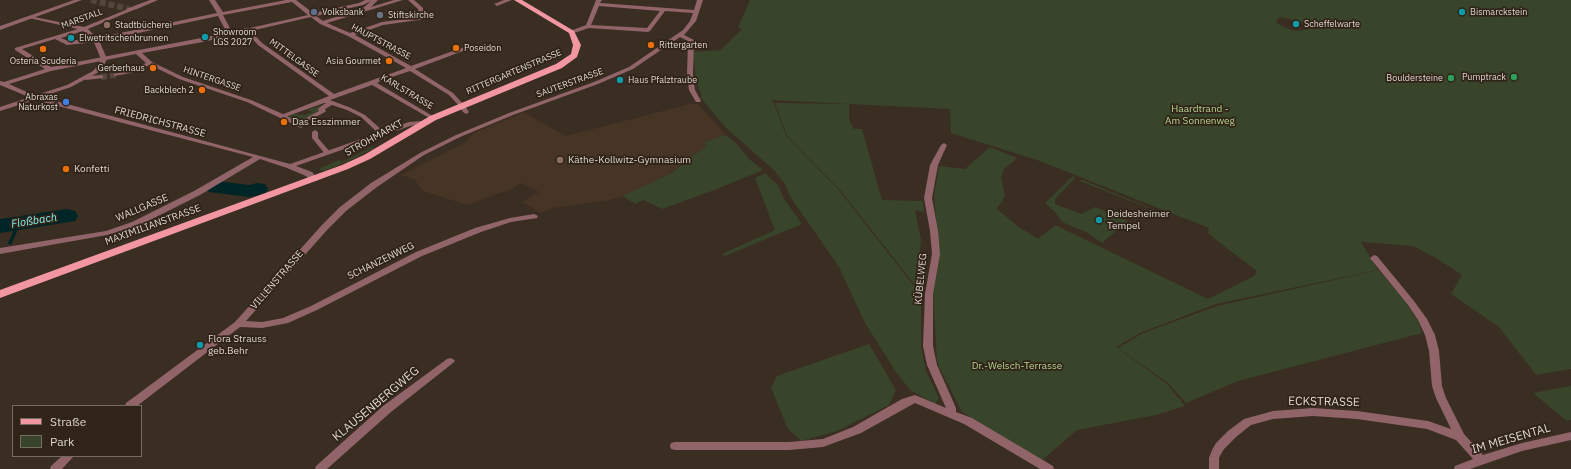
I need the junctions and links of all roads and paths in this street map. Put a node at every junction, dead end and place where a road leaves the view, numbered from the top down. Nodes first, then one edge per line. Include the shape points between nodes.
1 (79, 0) edge
2 (155, 0) edge
3 (212, 0) edge
4 (293, 0) edge
5 (369, 0) edge
6 (380, 0) edge
7 (399, 0) edge
8 (411, 0) edge
9 (509, 0) edge
10 (517, 0) edge
11 (700, 0) edge
12 (389, 1) edge
13 (359, 2) edge
14 (598, 2) edge
15 (376, 3) edge
16 (497, 4) dead end
17 (365, 9) junction
18 (664, 9) junction
19 (697, 12) junction
20 (220, 14) junction
21 (310, 15) junction
22 (31, 17) junction
23 (0, 24) edge
24 (322, 24) junction
25 (6, 26) junction
26 (588, 26) junction
27 (0, 28) edge
28 (84, 29) junction
29 (246, 29) junction
30 (572, 32) junction
31 (230, 33) junction
32 (350, 35) junction
33 (680, 35) junction
34 (57, 38) junction
35 (94, 38) junction
36 (468, 47) dead end
37 (138, 52) junction
38 (104, 59) junction
39 (150, 63) junction
40 (410, 68) junction
41 (50, 69) junction
42 (116, 75) tunnel mouth
43 (101, 77) tunnel mouth
44 (86, 78) junction
45 (372, 82) junction
46 (1, 83) edge
47 (36, 98) junction
48 (330, 100) junction
49 (698, 101) dead end
50 (0, 109) edge
51 (349, 109) joint
52 (464, 109) junction
53 (283, 116) junction
54 (433, 118) junction
55 (422, 123) junction
56 (314, 132) dead end
57 (382, 134) junction
58 (944, 145) dead end
59 (327, 153) junction
60 (422, 154) joint
61 (257, 158) junction
62 (290, 166) junction
63 (314, 179) junction
64 (534, 216) dead end
65 (0, 251) edge
66 (1374, 258) dead end
67 (0, 294) edge
68 (238, 324) junction
69 (450, 361) dead end
70 (131, 405) edge
71 (951, 414) junction
72 (1571, 436) edge
73 (1460, 437) junction
74 (675, 446) dead end
75 (68, 457) edge
76 (1481, 460) junction
77 (55, 469) edge
78 (320, 469) edge
79 (1049, 469) edge
80 (1214, 469) edge
81 (1459, 469) edge

1 - 22 street
2 - 28 street, MARSTALL
3 - 20 street
4 - 20 street, MARSTALL
4 - 21 street, HAUPTSTRASSE
5 - 13 street
6 - 15 street
7 - 12 street
8 - 32 street via 422,15 382,24
9 - 16 street
10 - 30 main road
11 - 19 street, SAUTERSTRASSE
12 - 15 street
13 - 17 street
13 - 21 street
14 - 18 street
14 - 26 street
15 - 17 street
17 - 24 street
18 - 19 street
18 - 26 street via 648,30
19 - 33 street, SAUTERSTRASSE via 693,21
20 - 31 street
20 - 35 street, MARSTALL
21 - 24 street, HAUPTSTRASSE
21 - 29 street
22 - 25 street
22 - 28 street
23 - 25 street
24 - 32 street, HAUPTSTRASSE
25 - 27 street
26 - 30 street
28 - 34 street, MARSTALL
28 - 35 street
29 - 31 street
29 - 48 street, MITTELGASSE via 260,44
30 - 52 main road, RITTERGARTENSTRASSE via 576,50 574,56 566,62
31 - 37 street
32 - 40 street, HAUPTSTRASSE
33 - 49 street via 690,40 692,90
33 - 60 street, SAUTERSTRASSE via 640,62 608,79 511,114
34 - 35 street, MARSTALL via 67,43
34 - 41 street, MARSTALL via 17,50
35 - 38 street
36 - 40 street
37 - 38 street
37 - 39 street, HINTERGASSE
38 - 41 street
38 - 44 street via 101,66
39 - 42 street
39 - 53 street, HINTERGASSE via 181,78 249,101
40 - 45 street
40 - 52 street, HAUPTSTRASSE via 451,94
41 - 46 street
43 - 44 street
44 - 47 street
45 - 48 street
45 - 54 street, KARLSTRASSE
46 - 47 street, FRIEDRICHSTRASSE
47 - 50 street
47 - 61 street, FRIEDRICHSTRASSE
48 - 51 street, MITTELGASSE
48 - 53 street
48 - 53 street, HINTERGASSE via 321,109 323,111 300,125
51 - 57 street, STROHMARKT via 363,116
52 - 54 main road, STROHMARKT
54 - 55 main road, STROHMARKT
55 - 57 street, STROHMARKT via 409,124
55 - 63 main road, STROHMARKT via 366,157
56 - 59 street via 315,138
57 - 59 street, STROHMARKT
58 - 71 street, KÜBELWEG via 934,165 928,198 936,254 929,294 928,346 932,365 951,408
59 - 62 street, STROHMARKT
60 - 68 street, VILLENSTRASSE via 389,174 343,209
61 - 62 street, FRIEDRICHSTRASSE
61 - 65 street, WALLGASSE via 197,193 135,224 107,233
62 - 63 street, FRIEDRICHSTRASSE via 309,174
63 - 67 main road, MAXIMILIANSTRASSE
64 - 68 street, SCHANZENWEG via 478,230 419,254 285,321 262,325
66 - 73 street, ECKSTRASSE via 1411,303 1430,335 1437,386
68 - 70 street, VILLENSTRASSE
69 - 78 street, KLAUSENBERGWEG via 386,408
71 - 74 street via 915,399 857,430 823,443 789,446
71 - 79 street via 968,420
72 - 76 street, IM MEISENTAL
73 - 76 street, ECKSTRASSE
73 - 80 street, ECKSTRASSE via 1428,425 1357,414 1313,412 1273,415 1248,422 1232,434 1216,453
75 - 77 street
76 - 81 street, IM MEISENTAL

